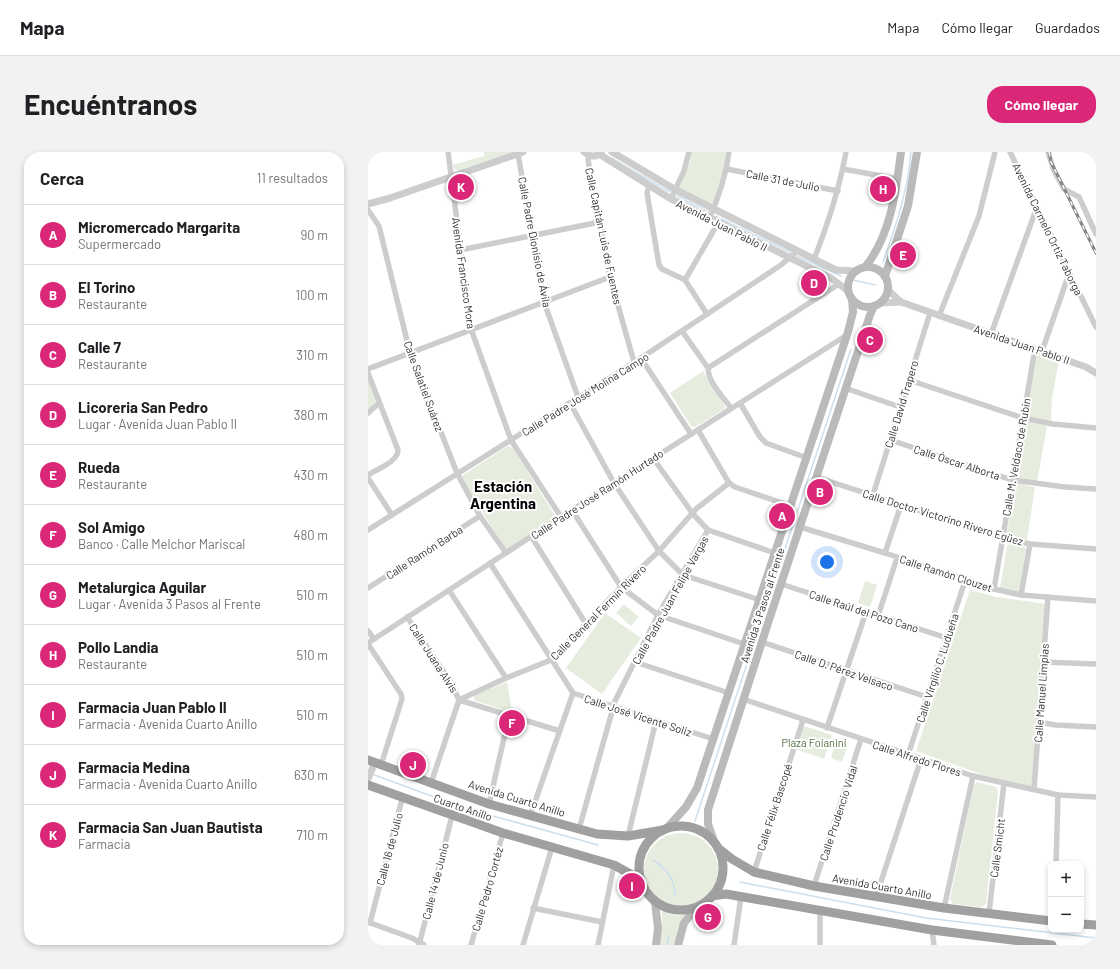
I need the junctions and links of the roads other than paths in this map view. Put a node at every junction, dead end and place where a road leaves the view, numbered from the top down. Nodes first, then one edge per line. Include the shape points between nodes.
1 (448, 152) edge
2 (612, 152) edge
3 (689, 152) edge
4 (729, 152) edge
5 (846, 152) edge
6 (901, 152) edge
7 (917, 152) edge
8 (995, 152) edge
9 (1010, 152) edge
10 (1048, 152) edge
11 (521, 153) edge
12 (600, 153) edge
13 (586, 154) edge
14 (727, 169) junction
15 (843, 169) junction
16 (451, 177) junction
17 (898, 179) junction
18 (649, 186) junction
19 (676, 190) junction
20 (838, 191) junction
21 (671, 199) junction
22 (368, 204) edge
23 (1037, 207) junction
24 (714, 209) junction
25 (368, 210) edge
26 (709, 219) junction
27 (600, 222) junction
28 (718, 223) junction
29 (1096, 234) edge
30 (533, 235) junction
31 (460, 250) junction
32 (796, 251) junction
33 (788, 257) junction
34 (814, 259) junction
35 (866, 266) junction
36 (855, 271) junction
37 (1070, 271) junction
38 (885, 276) junction
39 (610, 277) junction
40 (685, 280) junction
41 (840, 284) junction
42 (888, 290) junction
43 (848, 291) junction
44 (852, 299) junction
45 (544, 302) junction
46 (901, 302) junction
47 (877, 305) junction
48 (930, 313) junction
49 (707, 314) junction
50 (939, 316) junction
51 (1096, 327) edge
52 (471, 329) junction
53 (682, 331) junction
54 (991, 334) junction
55 (847, 335) junction
56 (827, 348) junction
57 (1039, 350) junction
58 (841, 352) junction
59 (410, 353) junction
60 (641, 358) junction
61 (634, 362) junction
62 (708, 368) junction
63 (368, 369) edge
64 (368, 372) edge
65 (1096, 374) edge
66 (909, 380) junction
67 (845, 388) junction
68 (578, 397) junction
69 (379, 403) junction
70 (570, 403) junction
71 (740, 403) junction
72 (900, 407) junction
73 (731, 408) junction
74 (368, 413) edge
75 (1022, 418) junction
76 (1096, 428) edge
77 (698, 430) junction
78 (692, 434) junction
79 (822, 434) junction
80 (511, 440) junction
81 (890, 440) junction
82 (653, 458) junction
83 (807, 458) junction
84 (457, 473) junction
85 (368, 476) edge
86 (816, 477) junction
87 (1012, 480) junction
88 (614, 483) junction
89 (729, 483) junction
90 (1096, 489) edge
91 (873, 495) junction
92 (901, 505) junction
93 (791, 506) junction
94 (572, 510) junction
95 (693, 514) junction
96 (392, 515) junction
97 (480, 516) junction
98 (561, 516) junction
99 (800, 527) junction
100 (368, 530) edge
101 (708, 530) junction
102 (531, 536) junction
103 (1003, 538) junction
104 (1030, 544) junction
105 (1096, 549) edge
106 (659, 551) junction
107 (506, 553) junction
108 (775, 553) junction
109 (886, 553) junction
110 (897, 558) junction
111 (490, 563) junction
112 (684, 575) junction
113 (965, 581) junction
114 (781, 584) junction
115 (621, 587) junction
116 (368, 588) edge
117 (994, 589) junction
118 (449, 590) junction
119 (1021, 595) junction
120 (1048, 598) junction
121 (760, 600) junction
122 (1096, 601) edge
123 (866, 612) junction
124 (658, 615) junction
125 (878, 616) junction
126 (407, 617) junction
127 (586, 624) junction
128 (760, 624) junction
129 (368, 630) edge
130 (947, 638) junction
131 (374, 639) junction
132 (762, 642) junction
133 (368, 644) edge
134 (744, 644) junction
135 (551, 660) junction
136 (635, 662) junction
137 (1043, 662) junction
138 (1096, 664) edge
139 (847, 671) junction
140 (506, 678) junction
141 (573, 693) junction
142 (729, 693) junction
143 (927, 697) junction
144 (743, 699) junction
145 (459, 700) junction
146 (614, 706) junction
147 (509, 716) junction
148 (803, 720) junction
149 (656, 721) junction
150 (1039, 722) junction
151 (1096, 727) edge
152 (827, 728) junction
153 (560, 731) junction
154 (714, 739) junction
155 (862, 740) junction
156 (908, 755) junction
157 (921, 759) junction
158 (374, 764) edge
159 (973, 776) junction
160 (368, 780) edge
161 (431, 783) junction
162 (1004, 783) junction
163 (1034, 789) junction
164 (1058, 795) junction
165 (402, 798) junction
166 (1096, 798) edge
167 (489, 804) junction
168 (452, 816) junction
169 (530, 816) junction
170 (579, 829) junction
171 (665, 829) junction
172 (504, 833) junction
173 (628, 836) junction
174 (716, 846) junction
175 (552, 847) junction
176 (1056, 861) edge
177 (614, 865) junction
178 (754, 872) junction
179 (640, 880) junction
180 (814, 886) junction
181 (712, 896) junction
182 (741, 896) junction
183 (876, 897) junction
184 (655, 902) junction
185 (533, 908) junction
186 (696, 908) junction
187 (944, 908) junction
188 (820, 911) junction
189 (989, 913) junction
190 (1048, 921) edge
191 (369, 922) edge
192 (602, 922) junction
193 (1084, 924) edge
194 (1096, 925) edge
195 (932, 930) junction
196 (986, 942) edge
197 (421, 944) edge
198 (471, 945) edge
199 (523, 945) edge
200 (598, 945) edge
201 (656, 945) edge
202 (678, 945) edge
203 (734, 945) edge
204 (820, 945) edge
205 (934, 945) edge
206 (1052, 945) edge

1 - 16 street, Avenida Francisco Mora
2 - 19 street, Avenida Juan Pablo II
3 - 19 street
4 - 14 street
5 - 15 street
6 - 17 main road
7 - 38 main road via 908,206
8 - 50 street via 980,216
9 - 23 street, Avenida Carmelo Ortiz Taborga
10 - 29 street via 1054,171 1064,189 1079,197
11 - 16 street
11 - 30 street, Calle Padre Dionisio de Ávila
12 - 13 street via 596,156
12 - 18 street, Avenida Juan Pablo II
13 - 27 street, Calle Capitán Luis de Fuentes
14 - 20 street, Calle 31 de Julio
14 - 24 street
15 - 17 street
15 - 20 street
16 - 22 street
16 - 31 street, Avenida Francisco Mora
17 - 35 main road via 885,231 876,254
18 - 21 street, Avenida Juan Pablo II
18 - 40 street via 647,193 659,265
19 - 21 street
19 - 24 street, Avenida Juan Pablo II
20 - 34 street
21 - 26 street, Avenida Juan Pablo II
23 - 37 street, Avenida Carmelo Ortiz Taborga
23 - 54 street
24 - 26 street
24 - 32 street, Avenida Juan Pablo II
25 - 59 street, Calle Salatiel Suárez via 378,226
26 - 28 street, Avenida Juan Pablo II
27 - 30 street
27 - 39 street, Calle Capitán Luis de Fuentes
28 - 33 street, Avenida Juan Pablo II
28 - 40 street
30 - 31 street
30 - 45 street, Calle Padre Dionisio de Ávila
31 - 52 street, Avenida Francisco Mora
32 - 33 street, Calle Padre José Molina Campo
32 - 34 street, Avenida Juan Pablo II
33 - 41 street, Avenida Juan Pablo II
33 - 49 street, Calle Padre José Molina Campo via 781,265
34 - 36 street, Avenida Juan Pablo II via 836,270
35 - 36 main road
35 - 38 main road via 877,269
36 - 43 main road via 850,278
37 - 51 street, Avenida Carmelo Ortiz Taborga
37 - 57 street, Calle M. Veldaco de Rubin
38 - 42 main road
39 - 45 street
39 - 61 street, Calle Capitán Luis de Fuentes
40 - 49 street
41 - 43 street, Avenida Juan Pablo II
41 - 62 street
42 - 46 street, Avenida Juan Pablo II
42 - 47 main road
43 - 44 main road
44 - 47 main road via 864,307
44 - 55 main road, Avenida 3 Pasos al Frente via 853,312
45 - 52 street
45 - 68 street, Calle Padre Dionisio de Ávila
46 - 47 street, Avenida Juan Pablo II
46 - 48 street, Avenida Juan Pablo II
47 - 67 main road, Avenida 3 Pasos al Frente
48 - 50 street, Avenida Juan Pablo II
48 - 66 street, Calle David Trapero
49 - 53 street, Calle Padre José Molina Campo
50 - 54 street, Avenida Juan Pablo II
52 - 59 street
52 - 80 street, Avenida Francisco Mora
53 - 60 street, Calle Padre José Molina Campo
53 - 62 street
54 - 57 street, Avenida Juan Pablo II
55 - 56 street, Calle Padre José Ramón Hurtado
55 - 58 main road, Avenida 3 Pasos al Frente
56 - 58 street via 835,348
56 - 71 street, Calle Padre José Ramón Hurtado
57 - 65 street, Avenida Juan Pablo II via 1086,367
57 - 75 street, Calle M. Veldaco de Rubin
58 - 79 main road, Avenida 3 Pasos al Frente
59 - 63 street
59 - 84 street, Calle Salatiel Suárez
60 - 61 street, Calle Padre José Molina Campo
60 - 78 street
61 - 68 street, Calle Padre José Molina Campo
62 - 73 street via 711,380
64 - 69 street
66 - 72 street, Calle David Trapero
66 - 75 street
67 - 72 street
67 - 79 main road, Avenida 3 Pasos al Frente
68 - 70 street, Calle Padre José Molina Campo
69 - 74 street
69 - 85 street via 398,454
70 - 80 street, Calle Padre José Molina Campo
70 - 88 street
71 - 73 street, Calle Padre José Ramón Hurtado
71 - 83 street via 766,443
72 - 81 street, Calle David Trapero
73 - 77 street, Calle Padre José Ramón Hurtado
75 - 76 street
75 - 87 street, Calle M. Veldaco de Rubin
77 - 78 street, Calle Padre José Ramón Hurtado
77 - 89 street
78 - 82 street, Calle Padre José Ramón Hurtado
79 - 83 main road, Avenida 3 Pasos al Frente
79 - 86 main road, Avenida 3 Pasos al Frente
80 - 84 street, Calle Padre José Molina Campo
80 - 98 street, Avenida Francisco Mora
81 - 87 street, Calle Óscar Alborta
81 - 91 street, Calle David Trapero
82 - 88 street, Calle Padre José Ramón Hurtado
82 - 95 street
83 - 93 main road, Avenida 3 Pasos al Frente
84 - 96 street, Calle Padre José Molina Campo
84 - 97 street, Calle Salatiel Suárez
85 - 96 street
86 - 91 street, Calle Doctor Victorino Rivero Egüez
86 - 99 main road, Avenida 3 Pasos al Frente
87 - 90 street, Calle Óscar Alborta via 1065,488
87 - 103 street, Calle M. Veldaco de Rubin
88 - 94 street, Calle Padre José Ramón Hurtado
88 - 106 street
89 - 93 street
89 - 95 street, Calle General Fermín Rivero
91 - 92 street, Calle Doctor Victorino Rivero Egüez
92 - 103 street, Calle Doctor Victorino Rivero Egüez
92 - 109 street
93 - 108 main road, Avenida 3 Pasos al Frente
94 - 98 street, Calle Padre José Ramón Hurtado
94 - 115 street
95 - 101 street
95 - 106 street, Calle General Fermín Rivero
96 - 100 street, Calle Padre José Molina Campo
97 - 107 street, Calle Salatiel Suárez
97 - 116 street, Calle Ramón Barba
98 - 102 street, Calle Padre José Ramón Hurtado
99 - 109 street, Calle Ramón Clouzet
99 - 114 main road, Avenida 3 Pasos al Frente
101 - 108 street
101 - 112 street, Calle Padre Juan Felipe Vargas
102 - 107 street, Calle Padre José Ramón Hurtado
102 - 127 street
103 - 104 street, Calle Doctor Victorino Rivero Egüez
103 - 117 street, Calle M. Veldaco de Rubin
104 - 105 street, Calle Doctor Victorino Rivero Egüez
104 - 119 street
106 - 112 street
106 - 115 street, Calle General Fermín Rivero
107 - 111 street, Calle Padre José Ramón Hurtado
108 - 121 main road, Avenida 3 Pasos al Frente
109 - 110 street, Calle Ramón Clouzet
110 - 113 street, Calle Ramón Clouzet
110 - 125 street
111 - 118 street, Calle Padre José Ramón Hurtado
111 - 135 street, Calle José Vicente Soliz
112 - 121 street
112 - 124 street, Calle Padre Juan Felipe Vargas
113 - 117 street, Calle Ramón Clouzet
113 - 130 street, Calle Virgilio C. Ludueña
114 - 123 street, Calle Raúl del Pozo Cano
114 - 128 main road, Avenida 3 Pasos al Frente
115 - 124 street
115 - 127 street, Calle General Fermín Rivero
117 - 119 street, Calle Ramón Clouzet
118 - 126 street, Calle Padre José Ramón Hurtado
118 - 140 street
119 - 120 street, Calle Ramón Clouzet
120 - 122 street, Calle Ramón Clouzet
120 - 137 street, Calle Manuel Limpias
121 - 128 main road, Avenida 3 Pasos al Frente
123 - 125 street, Calle Raúl del Pozo Cano
123 - 139 street
124 - 134 street
124 - 136 street, Calle Padre Juan Felipe Vargas
125 - 130 street, Calle Raúl del Pozo Cano
126 - 131 street, Calle Padre José Ramón Hurtado
126 - 145 street, Calle Juana Alvis via 450,681
127 - 135 street, Calle General Fermín Rivero
128 - 132 main road, Avenida 3 Pasos al Frente
128 - 134 main road, Avenida 3 Pasos al Frente
129 - 131 street
130 - 143 street, Calle Virgilio C. Ludueña
131 - 133 street, Calle Padre José Ramón Hurtado
132 - 139 street, Calle D. Pérez Velsaco
132 - 144 main road, Avenida 3 Pasos al Frente
133 - 158 street via 402,699
134 - 142 main road, Avenida 3 Pasos al Frente
135 - 140 street, Calle General Fermín Rivero
135 - 141 street, Calle José Vicente Soliz
136 - 142 street
136 - 146 street, Calle Padre Juan Felipe Vargas
137 - 138 street
137 - 150 street, Calle Manuel Limpias
139 - 143 street, Calle D. Pérez Velsaco
139 - 152 street
140 - 145 street, Calle General Fermín Rivero
141 - 146 street, Calle José Vicente Soliz
141 - 153 street
142 - 154 main road, Avenida 3 Pasos al Frente
143 - 156 street, Calle Virgilio C. Ludueña
144 - 148 street, Calle Alfredo Flores
144 - 174 main road, Avenida 3 Pasos al Frente via 708,810 708,824
145 - 147 street
145 - 161 street
146 - 149 street, Calle José Vicente Soliz
146 - 170 street, Calle Padre Juan Felipe Vargas
147 - 153 street
147 - 167 street
148 - 152 street, Calle Alfredo Flores
148 - 178 street, Calle Félix Bascopé
149 - 154 street, Calle José Vicente Soliz
149 - 173 street
150 - 151 street
150 - 163 street, Calle Manuel Limpias
152 - 155 street, Calle Alfredo Flores
153 - 169 street
154 - 171 main road, Avenida 3 Pasos al Frente via 695,793 686,807
155 - 156 street, Calle Alfredo Flores
155 - 180 street, Calle Prudencio Vidal
156 - 157 street, Calle Alfredo Flores
157 - 159 street, Calle Alfredo Flores
157 - 183 street
158 - 160 street
158 - 161 highway, Avenida Cuarto Anillo
159 - 162 street, Calle Alfredo Flores
159 - 187 street
160 - 165 highway, Cuarto Anillo
161 - 167 highway, Avenida Cuarto Anillo
162 - 163 street, Calle Alfredo Flores
162 - 189 street, Calle Smicht
163 - 164 street, Calle Alfredo Flores
164 - 166 street, Calle Alfredo Flores
164 - 176 street
165 - 168 highway, Cuarto Anillo
165 - 191 street, Calle 16 de Julio
167 - 169 highway, Avenida Cuarto Anillo
168 - 172 highway, Cuarto Anillo
168 - 197 street, Calle 14 de Junio
169 - 170 highway, Avenida Cuarto Anillo
170 - 173 highway, Avenida Cuarto Anillo via 597,834
171 - 173 highway, Avenida Cuarto Anillo
171 - 174 highway via 681,826 694,828 706,834
171 - 179 highway via 649,840 642,851 639,864
172 - 175 highway, Cuarto Anillo
172 - 198 street, Calle Pedro Cortéz
174 - 178 highway, Avenida Cuarto Anillo via 732,860
174 - 181 highway via 722,859 723,871 719,886
175 - 177 highway
175 - 185 street
177 - 179 highway
177 - 192 street
178 - 180 highway, Avenida Cuarto Anillo
179 - 184 highway
180 - 183 highway, Avenida Cuarto Anillo
181 - 182 highway
181 - 186 highway
182 - 188 highway
182 - 203 street
183 - 187 highway, Avenida Cuarto Anillo
184 - 186 highway via 675,910
184 - 201 main road via 658,928
185 - 192 street
185 - 199 street
186 - 202 main road via 684,923
187 - 189 highway, Avenida Cuarto Anillo
188 - 195 highway
188 - 204 street
189 - 190 highway, Avenida Cuarto Anillo
191 - 197 street via 412,938
192 - 200 street
193 - 194 highway
195 - 196 highway
195 - 205 street
196 - 206 highway

